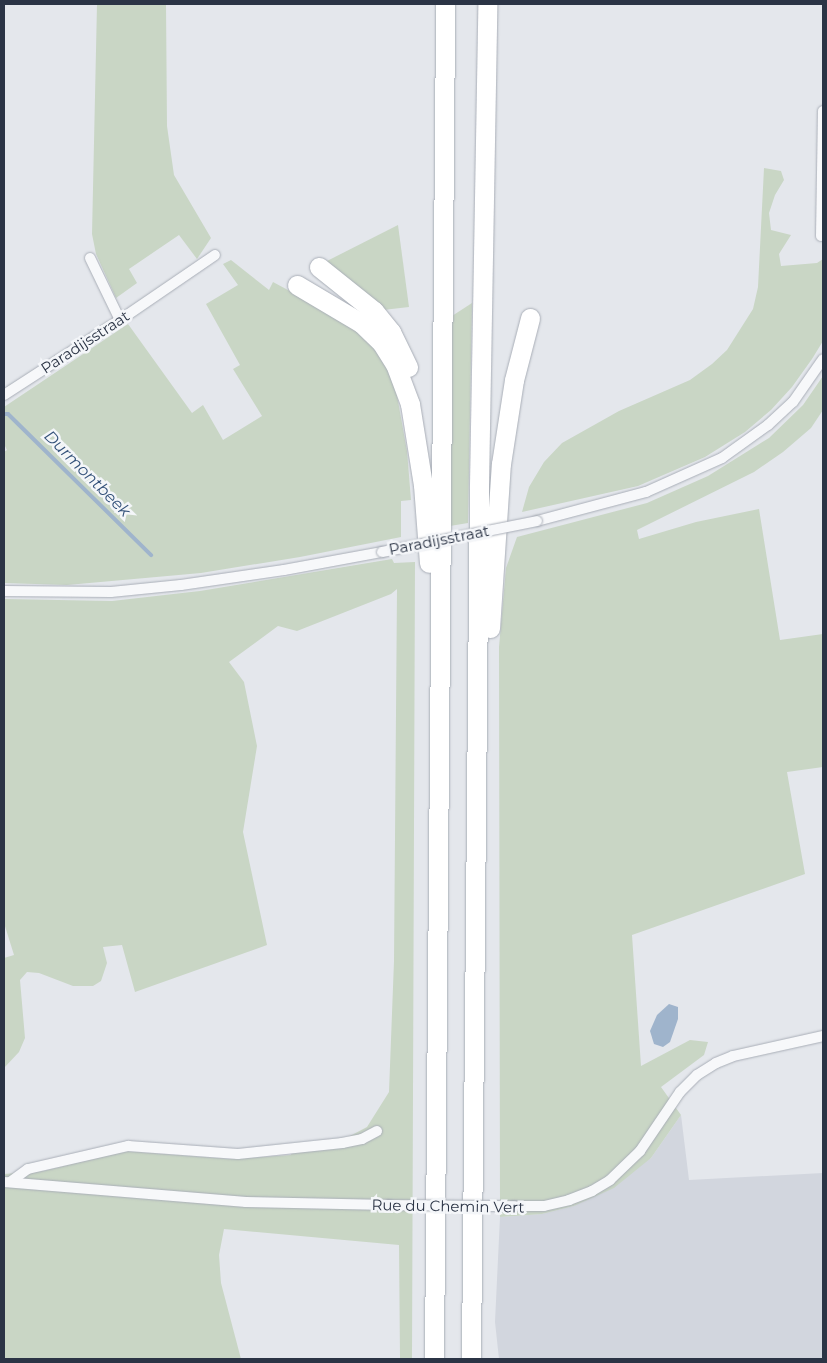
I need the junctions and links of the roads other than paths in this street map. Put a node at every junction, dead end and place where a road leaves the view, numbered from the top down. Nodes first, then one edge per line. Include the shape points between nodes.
1 (445, 4) edge
2 (487, 4) edge
3 (823, 111) edge
4 (821, 236) dead end
5 (215, 255) dead end
6 (90, 258) dead end
7 (320, 267) dead end
8 (297, 285) dead end
9 (530, 318) dead end
10 (120, 320) junction
11 (823, 359) edge
12 (4, 395) edge
13 (429, 551) junction
14 (4, 591) edge
15 (440, 672) junction
16 (477, 713) junction
17 (823, 1036) edge
18 (376, 1132) dead end
19 (7, 1182) edge
20 (470, 1275) junction
21 (434, 1359) edge
22 (470, 1359) edge
23 (482, 1359) edge

1 - 15 highway
2 - 16 highway
3 - 4 street
5 - 10 street, Paradijsstraat
6 - 10 street
7 - 13 highway via 374,311 406,359 418,396 431,484
8 - 13 highway via 361,322 381,342 395,364 410,404 423,485
9 - 16 highway via 514,380 503,446 488,667
10 - 12 street, Paradijsstraat
11 - 14 street, Paradijsstraat, bridge via 793,402 768,425 722,458 646,492 537,520 284,570 111,592
13 - 15 highway via 429,594
15 - 21 highway
16 - 20 highway
17 - 19 street, Rue du Chemin Vert, bridge via 733,1056 716,1063 697,1075 680,1092 640,1151 610,1180 570,1200 544,1206 246,1202
18 - 19 street, Rue du Chemin Vert via 342,1143 238,1154 128,1146 28,1169
20 - 22 highway
20 - 23 highway

